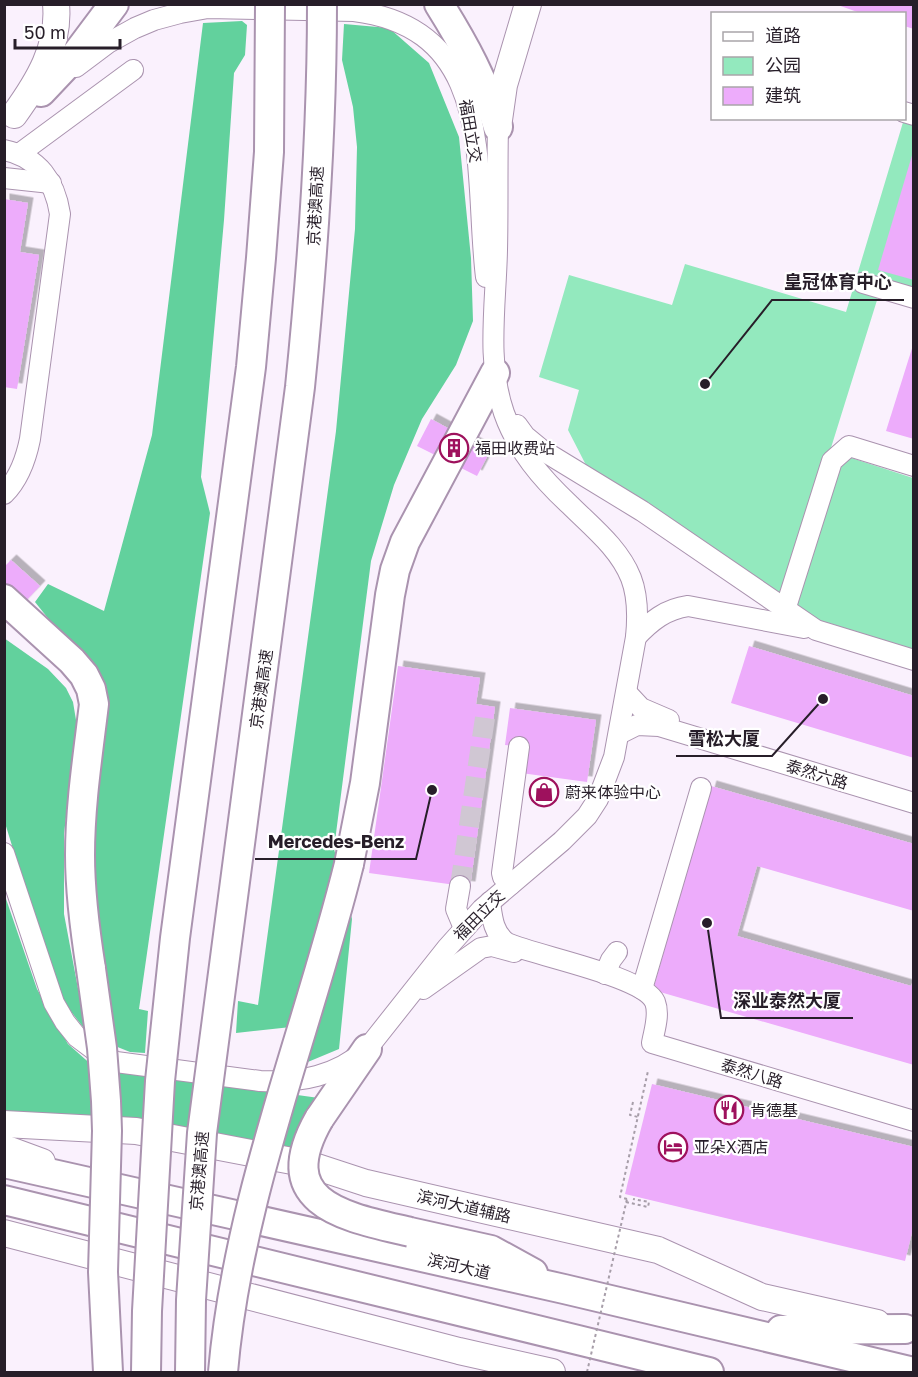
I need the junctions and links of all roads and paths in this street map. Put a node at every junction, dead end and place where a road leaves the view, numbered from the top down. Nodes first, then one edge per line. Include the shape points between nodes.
1 (56, 4) edge
2 (114, 4) edge
3 (270, 4) edge
4 (322, 4) edge
5 (439, 4) edge
6 (528, 4) edge
7 (133, 70) dead end
8 (41, 92) junction
9 (9, 119) edge
10 (498, 127) junction
11 (12, 152) edge
12 (4, 178) edge
13 (51, 183) junction
14 (863, 283) dead end
15 (914, 298) edge
16 (494, 336) junction
17 (498, 385) junction
18 (914, 466) edge
19 (6, 489) edge
20 (4, 599) edge
21 (785, 610) junction
22 (816, 630) junction
23 (636, 637) junction
24 (914, 660) edge
25 (627, 693) junction
26 (619, 734) junction
27 (519, 747) dead end
28 (700, 788) dead end
29 (914, 795) edge
30 (914, 803) edge
31 (4, 853) edge
32 (510, 885) junction
33 (460, 886) tunnel mouth
34 (490, 902) junction
35 (464, 928) junction
36 (617, 952) dead end
37 (605, 974) junction
38 (641, 988) junction
39 (404, 1003) junction
40 (367, 1049) junction
41 (648, 1071) dead end
42 (633, 1102) dead end
43 (638, 1117) junction
44 (914, 1121) edge
45 (4, 1124) edge
46 (4, 1148) edge
47 (4, 1163) edge
48 (118, 1190) junction
49 (633, 1199) dead end
50 (4, 1200) edge
51 (626, 1202) junction
52 (4, 1218) edge
53 (115, 1226) junction
54 (4, 1233) edge
55 (564, 1289) junction
56 (909, 1330) edge
57 (739, 1331) junction
58 (465, 1362) edge
59 (680, 1368) edge
60 (108, 1372) edge
61 (146, 1372) edge
62 (190, 1372) edge
63 (224, 1372) edge
64 (552, 1372) edge
65 (587, 1372) edge
66 (709, 1372) edge
67 (914, 1372) edge

1 - 9 main road via 53,44 37,80
2 - 8 highway via 75,56
3 - 61 highway, bridge via 269,152 260,269 251,367 175,938 152,1198
4 - 62 highway, 京港澳高速, bridge via 318,166 304,354 202,1133
5 - 10 highway via 481,78
6 - 10 main road via 504,85
7 - 11 street
8 - 9 street, 福田立交
8 - 16 street, 福田立交 via 135,28 208,8 354,11 393,20 416,32 447,61 469,105 477,148 483,250
10 - 16 street, 福田立交
11 - 13 street via 37,164
12 - 13 street
13 - 19 street via 58,204 59,228 30,439 23,466
14 - 15 street
16 - 17 street, 福田立交
17 - 21 street via 517,425 542,450 642,511
17 - 23 street, 福田立交 via 509,425 533,465 623,561 635,598
17 - 63 highway, bridge via 405,542 395,570 365,783 349,864 256,1187 233,1300
18 - 21 street via 849,446 832,460
20 - 60 highway, bridge via 72,661 91,688 94,704 80,854 84,925 106,1101 103,1272
21 - 22 street
22 - 23 street via 688,606 657,617
22 - 24 street
23 - 25 street, 福田立交
25 - 26 street, 福田立交
25 - 29 street, 泰然六路 via 657,717
26 - 30 street, 泰然六路 via 637,725 658,726
26 - 32 street, 福田立交 via 598,799 576,820 562,841
27 - 32 street via 502,873
28 - 38 street
31 - 40 street, 福田立交 via 54,1003 77,1037 108,1058 282,1082 340,1068
32 - 34 street, 福田立交
33 - 35 street via 456,909
34 - 35 street, 福田立交
34 - 37 street via 495,930 507,943
35 - 39 street, 福田立交
36 - 37 street
37 - 38 street
38 - 39 street via 488,946 478,949
38 - 44 street, 泰然八路 via 656,1007 652,1043
39 - 40 street, 福田立交
40 - 55 highway, bridge via 309,1140 304,1156 313,1193 346,1216 491,1250
41 - 43 path
42 - 43 path via 630,1115
43 - 51 path via 620,1197
45 - 56 main road, 滨河大道辅路 via 136,1131 308,1164 351,1180 658,1250 762,1297
46 - 48 main road
47 - 48 highway, 滨河大道
48 - 55 highway, 滨河大道
49 - 51 path via 649,1203 648,1207
50 - 53 highway
51 - 65 path, bridge
52 - 53 highway
53 - 59 highway
54 - 58 main road
55 - 57 highway, 滨河大道
56 - 57 highway
57 - 67 highway, 滨河大道
58 - 64 main road
59 - 66 highway

